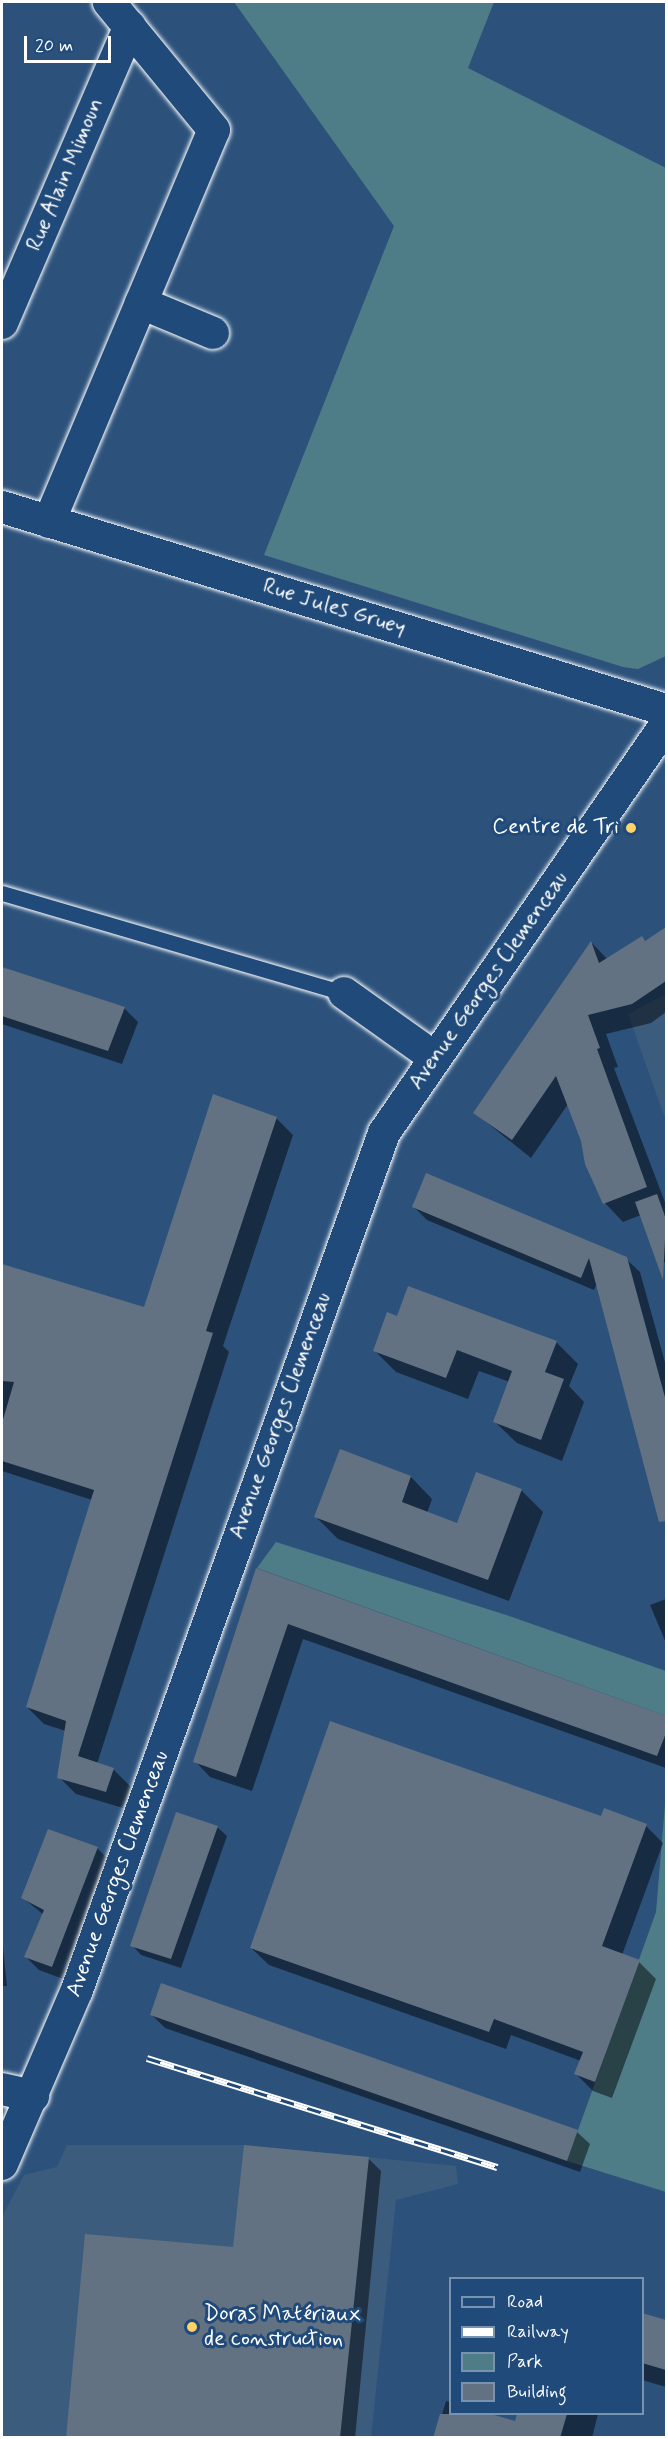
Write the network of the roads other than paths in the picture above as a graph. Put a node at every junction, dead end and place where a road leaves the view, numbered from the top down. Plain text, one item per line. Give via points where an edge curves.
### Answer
1 (109, 2) edge
2 (130, 26) junction
3 (141, 303) junction
4 (2, 323) edge
5 (213, 333) dead end
6 (2, 507) edge
7 (49, 522) junction
8 (666, 710) edge
9 (666, 724) edge
10 (2, 893) edge
11 (344, 993) joint
12 (435, 1058) junction
13 (2, 2089) edge
14 (33, 2096) junction
15 (2, 2164) edge

1 - 2 street
2 - 3 street via 214,130
2 - 4 street, Rue Alain Mimoun
3 - 5 street
3 - 7 street
6 - 7 street, Rue Jules Gruey
7 - 8 street, Rue Jules Gruey
9 - 12 street, Avenue Georges Clemenceau
10 - 11 lane
11 - 12 street
12 - 14 street, Avenue Georges Clemenceau via 384,1133 77,1990
13 - 14 street
14 - 15 street, Avenue Georges Clemenceau

